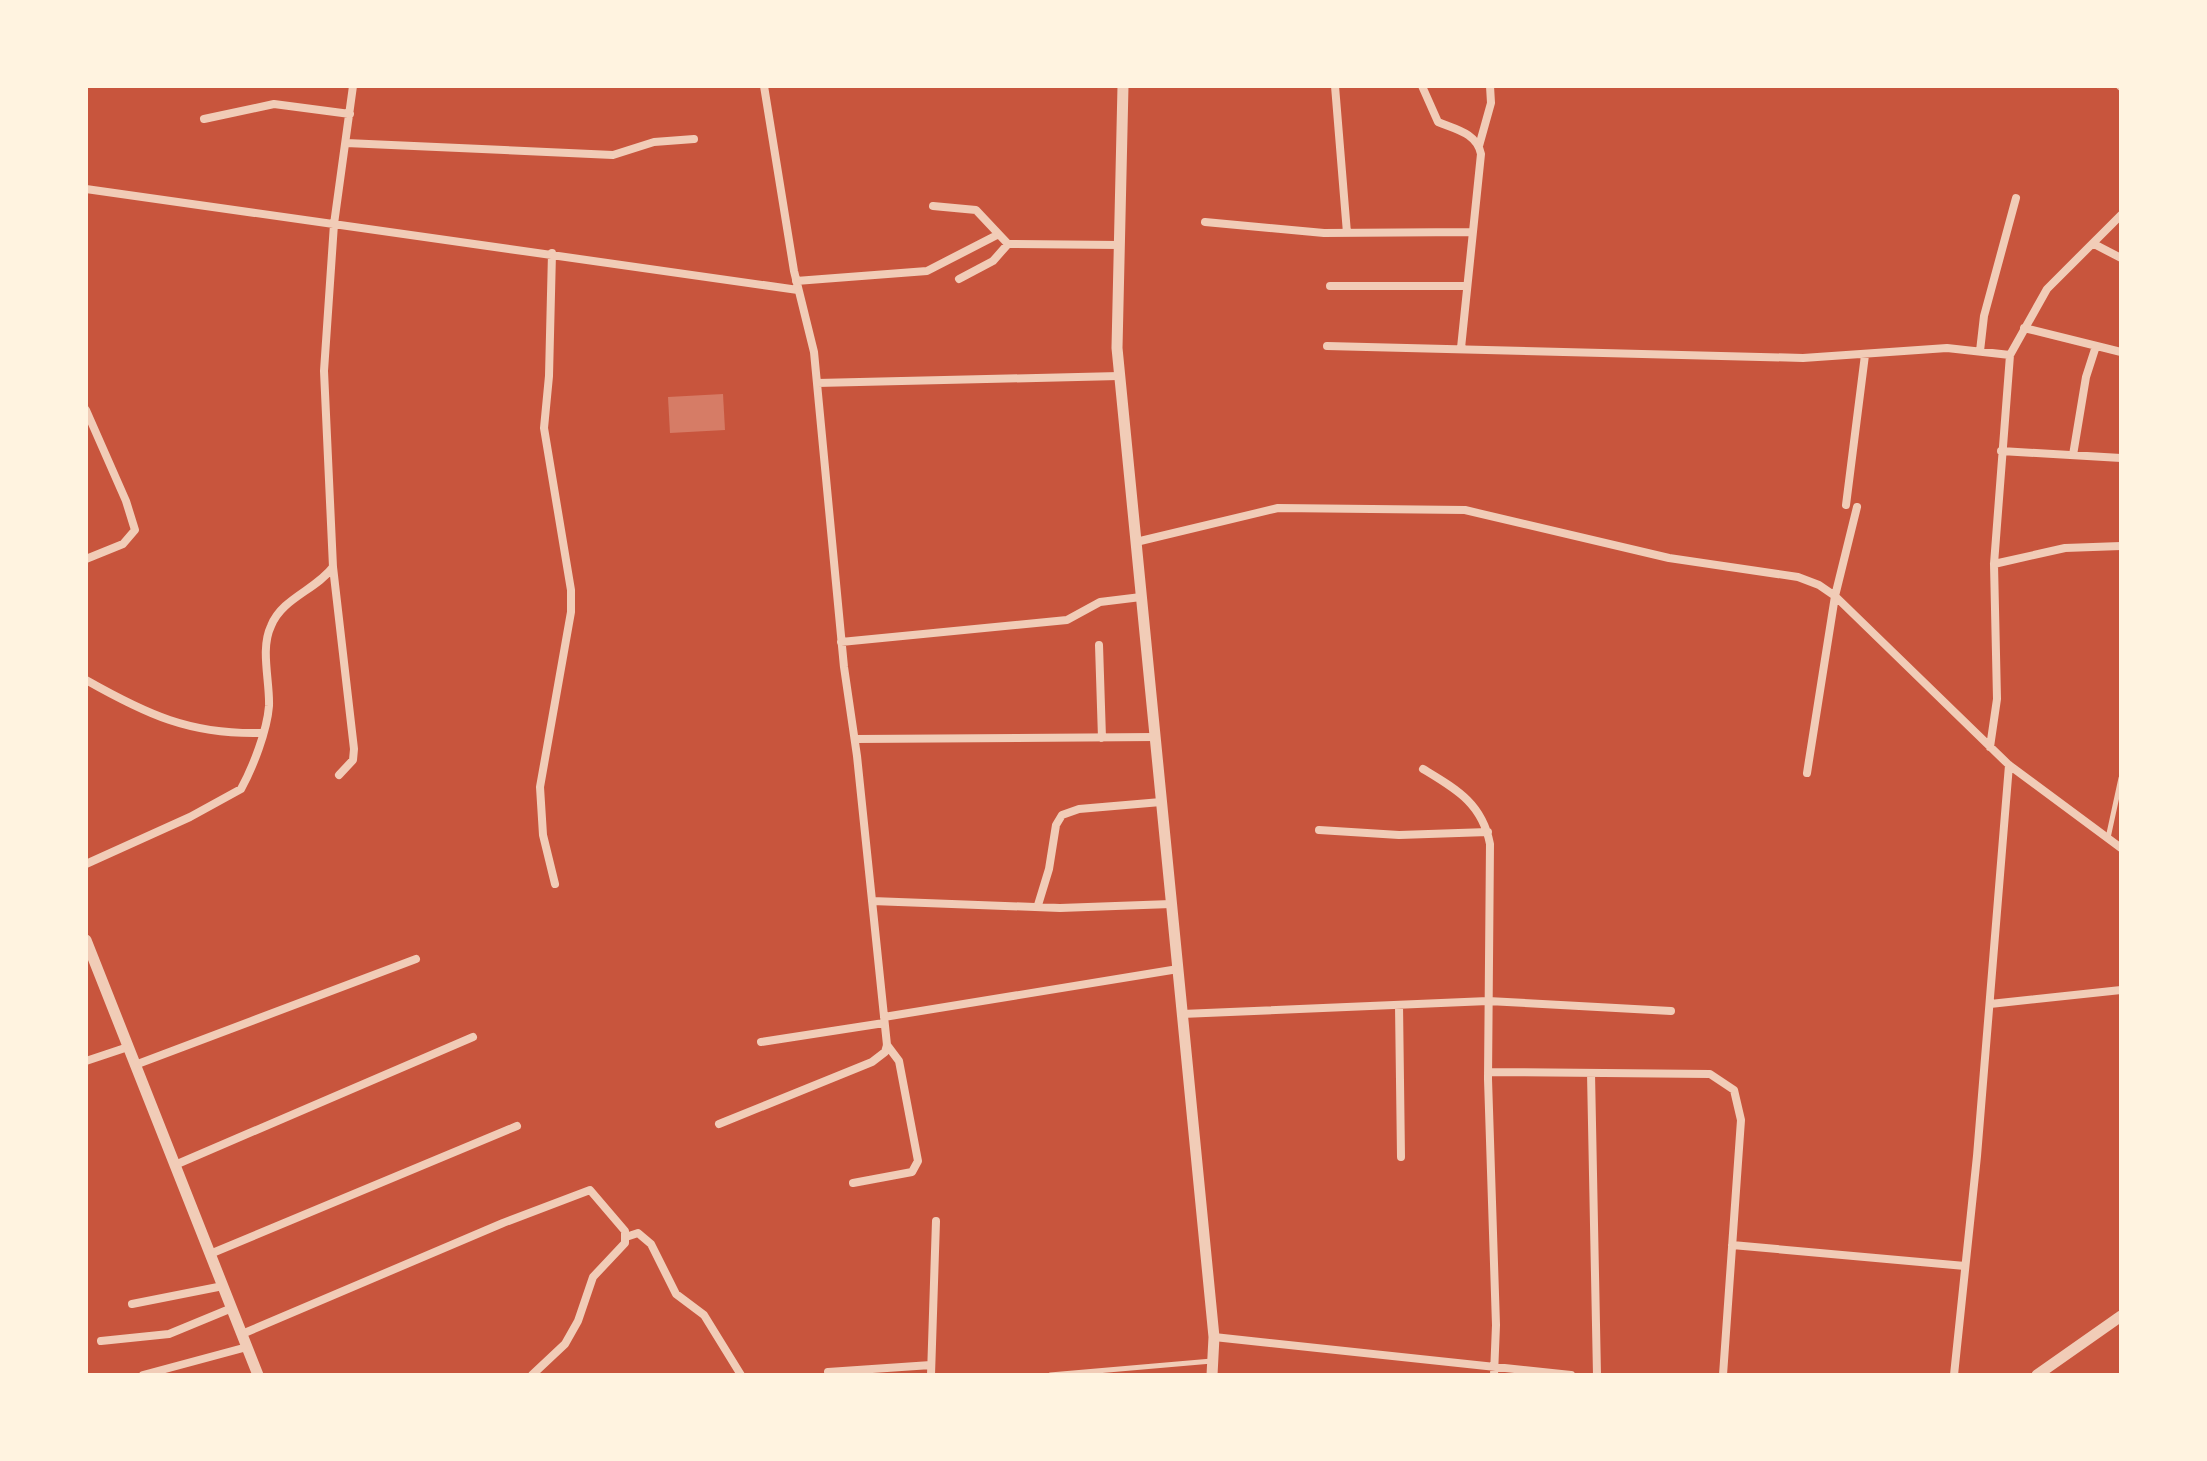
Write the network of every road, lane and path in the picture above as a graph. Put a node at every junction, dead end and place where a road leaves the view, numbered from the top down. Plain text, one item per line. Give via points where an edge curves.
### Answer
1 (353, 86) edge
2 (764, 86) edge
3 (1123, 86) edge
4 (1335, 86) edge
5 (1422, 86) edge
6 (1490, 86) edge
7 (350, 114) junction
8 (204, 119) dead end
9 (694, 139) dead end
10 (346, 143) junction
11 (1479, 146) junction
12 (86, 189) edge
13 (2016, 198) dead end
14 (933, 206) dead end
15 (2121, 215) edge
16 (1205, 222) dead end
17 (334, 224) junction
18 (1473, 232) junction
19 (1347, 233) junction
20 (997, 235) junction
21 (1008, 244) junction
22 (2094, 244) junction
23 (1119, 245) junction
24 (552, 253) junction
25 (2121, 258) edge
26 (959, 279) dead end
27 (797, 285) junction
28 (1330, 286) dead end
29 (1467, 286) junction
30 (2024, 328) junction
31 (1327, 346) dead end
32 (2096, 346) junction
33 (1461, 348) junction
34 (1980, 351) junction
35 (2121, 352) edge
36 (1865, 355) junction
37 (2010, 355) junction
38 (1119, 376) junction
39 (817, 383) junction
40 (86, 410) edge
41 (2001, 451) junction
42 (2073, 455) junction
43 (2121, 458) edge
44 (1846, 505) dead end
45 (1857, 507) dead end
46 (1136, 542) junction
47 (2121, 546) edge
48 (86, 559) edge
49 (1994, 564) junction
50 (333, 567) junction
51 (1835, 596) junction
52 (1141, 597) junction
53 (841, 642) junction
54 (1099, 645) dead end
55 (86, 680) edge
56 (261, 735) junction
57 (1155, 737) junction
58 (1102, 738) junction
59 (855, 739) junction
60 (1990, 747) junction
61 (2009, 765) junction
62 (1423, 769) dead end
63 (1807, 773) dead end
64 (339, 775) dead end
65 (2121, 778) edge
66 (1161, 802) junction
67 (1319, 830) dead end
68 (1488, 832) junction
69 (2108, 839) junction
70 (2121, 848) edge
71 (86, 864) edge
72 (555, 884) dead end
73 (872, 901) junction
74 (1171, 904) junction
75 (1038, 905) junction
76 (86, 940) edge
77 (416, 959) dead end
78 (1178, 969) junction
79 (2121, 990) edge
80 (1488, 1001) junction
81 (1990, 1004) junction
82 (1399, 1005) junction
83 (1671, 1011) dead end
84 (1182, 1014) junction
85 (884, 1020) junction
86 (473, 1037) dead end
87 (761, 1042) dead end
88 (887, 1045) junction
89 (128, 1047) junction
90 (86, 1061) edge
91 (135, 1065) junction
92 (1488, 1072) junction
93 (1591, 1073) junction
94 (719, 1124) dead end
95 (517, 1126) dead end
96 (1401, 1157) dead end
97 (175, 1165) junction
98 (853, 1183) dead end
99 (936, 1221) dead end
100 (626, 1237) junction
101 (1732, 1245) junction
102 (210, 1254) junction
103 (1965, 1266) junction
104 (223, 1286) junction
105 (132, 1304) dead end
106 (232, 1308) junction
107 (2121, 1316) edge
108 (242, 1334) junction
109 (1214, 1337) junction
110 (101, 1341) dead end
111 (247, 1347) junction
112 (1213, 1360) junction
113 (931, 1365) junction
114 (1494, 1371) edge
115 (828, 1372) dead end
116 (143, 1375) edge
117 (258, 1375) edge
118 (532, 1375) edge
119 (741, 1375) edge
120 (931, 1375) edge
121 (1050, 1375) edge
122 (1212, 1375) edge
123 (1571, 1375) edge
124 (1597, 1375) edge
125 (1723, 1375) edge
126 (1954, 1375) edge
127 (2037, 1375) edge

1 - 7 street
2 - 27 street
3 - 23 street
4 - 19 street
5 - 11 street via 1438,122 1470,135
6 - 11 street via 1491,103
7 - 8 street via 274,104
7 - 10 street
9 - 10 street via 654,142 613,155
10 - 17 street
11 - 18 street
12 - 17 street
13 - 34 street via 1984,316
14 - 20 street via 976,210
15 - 22 street
16 - 19 street
17 - 24 street
17 - 50 street via 324,371
18 - 19 street
18 - 29 street
20 - 21 street
20 - 27 street via 927,271
21 - 23 street
21 - 26 street via 993,261
22 - 25 street
22 - 30 street via 2053,282
23 - 38 street
24 - 27 street
24 - 72 street via 544,428 571,590 540,787 543,835
27 - 39 street
28 - 29 street
29 - 33 street
30 - 32 street
30 - 37 street
31 - 33 street
32 - 35 street
32 - 42 street
33 - 36 street via 1789,358
34 - 36 street via 1925,348
34 - 37 street
36 - 44 street
37 - 41 street
38 - 39 street
38 - 46 street
39 - 53 street
40 - 48 street via 135,530 123,544
41 - 42 street
41 - 49 street
42 - 43 street
45 - 51 street
46 - 51 street via 1278,508 1465,510 1669,558 1798,577
46 - 52 street
47 - 49 street via 2065,548
49 - 60 street via 1997,699
50 - 56 street via 271,624 269,710
50 - 64 street via 354,749 353,760
51 - 60 street
51 - 63 street
52 - 53 street via 1100,602 1067,620
52 - 57 street
53 - 59 street
54 - 58 street
55 - 56 street via 163,720
56 - 71 street via 244,783 231,797
57 - 58 street
57 - 66 street
58 - 59 street
59 - 73 street
60 - 61 street
61 - 69 street
61 - 81 street
62 - 68 street via 1466,796
65 - 69 lane
66 - 74 street
66 - 75 street via 1062,815
67 - 68 street via 1399,835
68 - 80 street
69 - 70 street
73 - 75 street
73 - 85 street
74 - 75 street
74 - 78 street
76 - 89 street
77 - 91 street
78 - 84 street
78 - 85 street
79 - 81 street
80 - 82 street
80 - 83 street
80 - 92 street
81 - 103 street
82 - 84 street
82 - 96 street
84 - 109 street
85 - 87 street
85 - 88 street
86 - 97 street
88 - 94 street via 872,1062
88 - 98 street via 899,1061 918,1161 912,1172
89 - 90 street
89 - 91 street
91 - 97 street
92 - 93 street
92 - 114 street
93 - 101 street via 1710,1074 1734,1090 1741,1120
93 - 124 street
95 - 102 street
97 - 102 street
99 - 113 street
100 - 108 street via 594,1193 584,1192
100 - 118 street via 593,1277 572,1334
100 - 119 street via 638,1233 647,1239 676,1294 698,1307
101 - 103 street
101 - 125 street
102 - 104 street
103 - 126 street
104 - 105 street
104 - 106 street
106 - 108 street
106 - 110 street via 169,1334
107 - 127 street
108 - 111 street
109 - 112 street
109 - 114 street
111 - 116 street
111 - 117 street
112 - 121 lane
112 - 122 street
113 - 115 street
113 - 120 street
114 - 123 street

